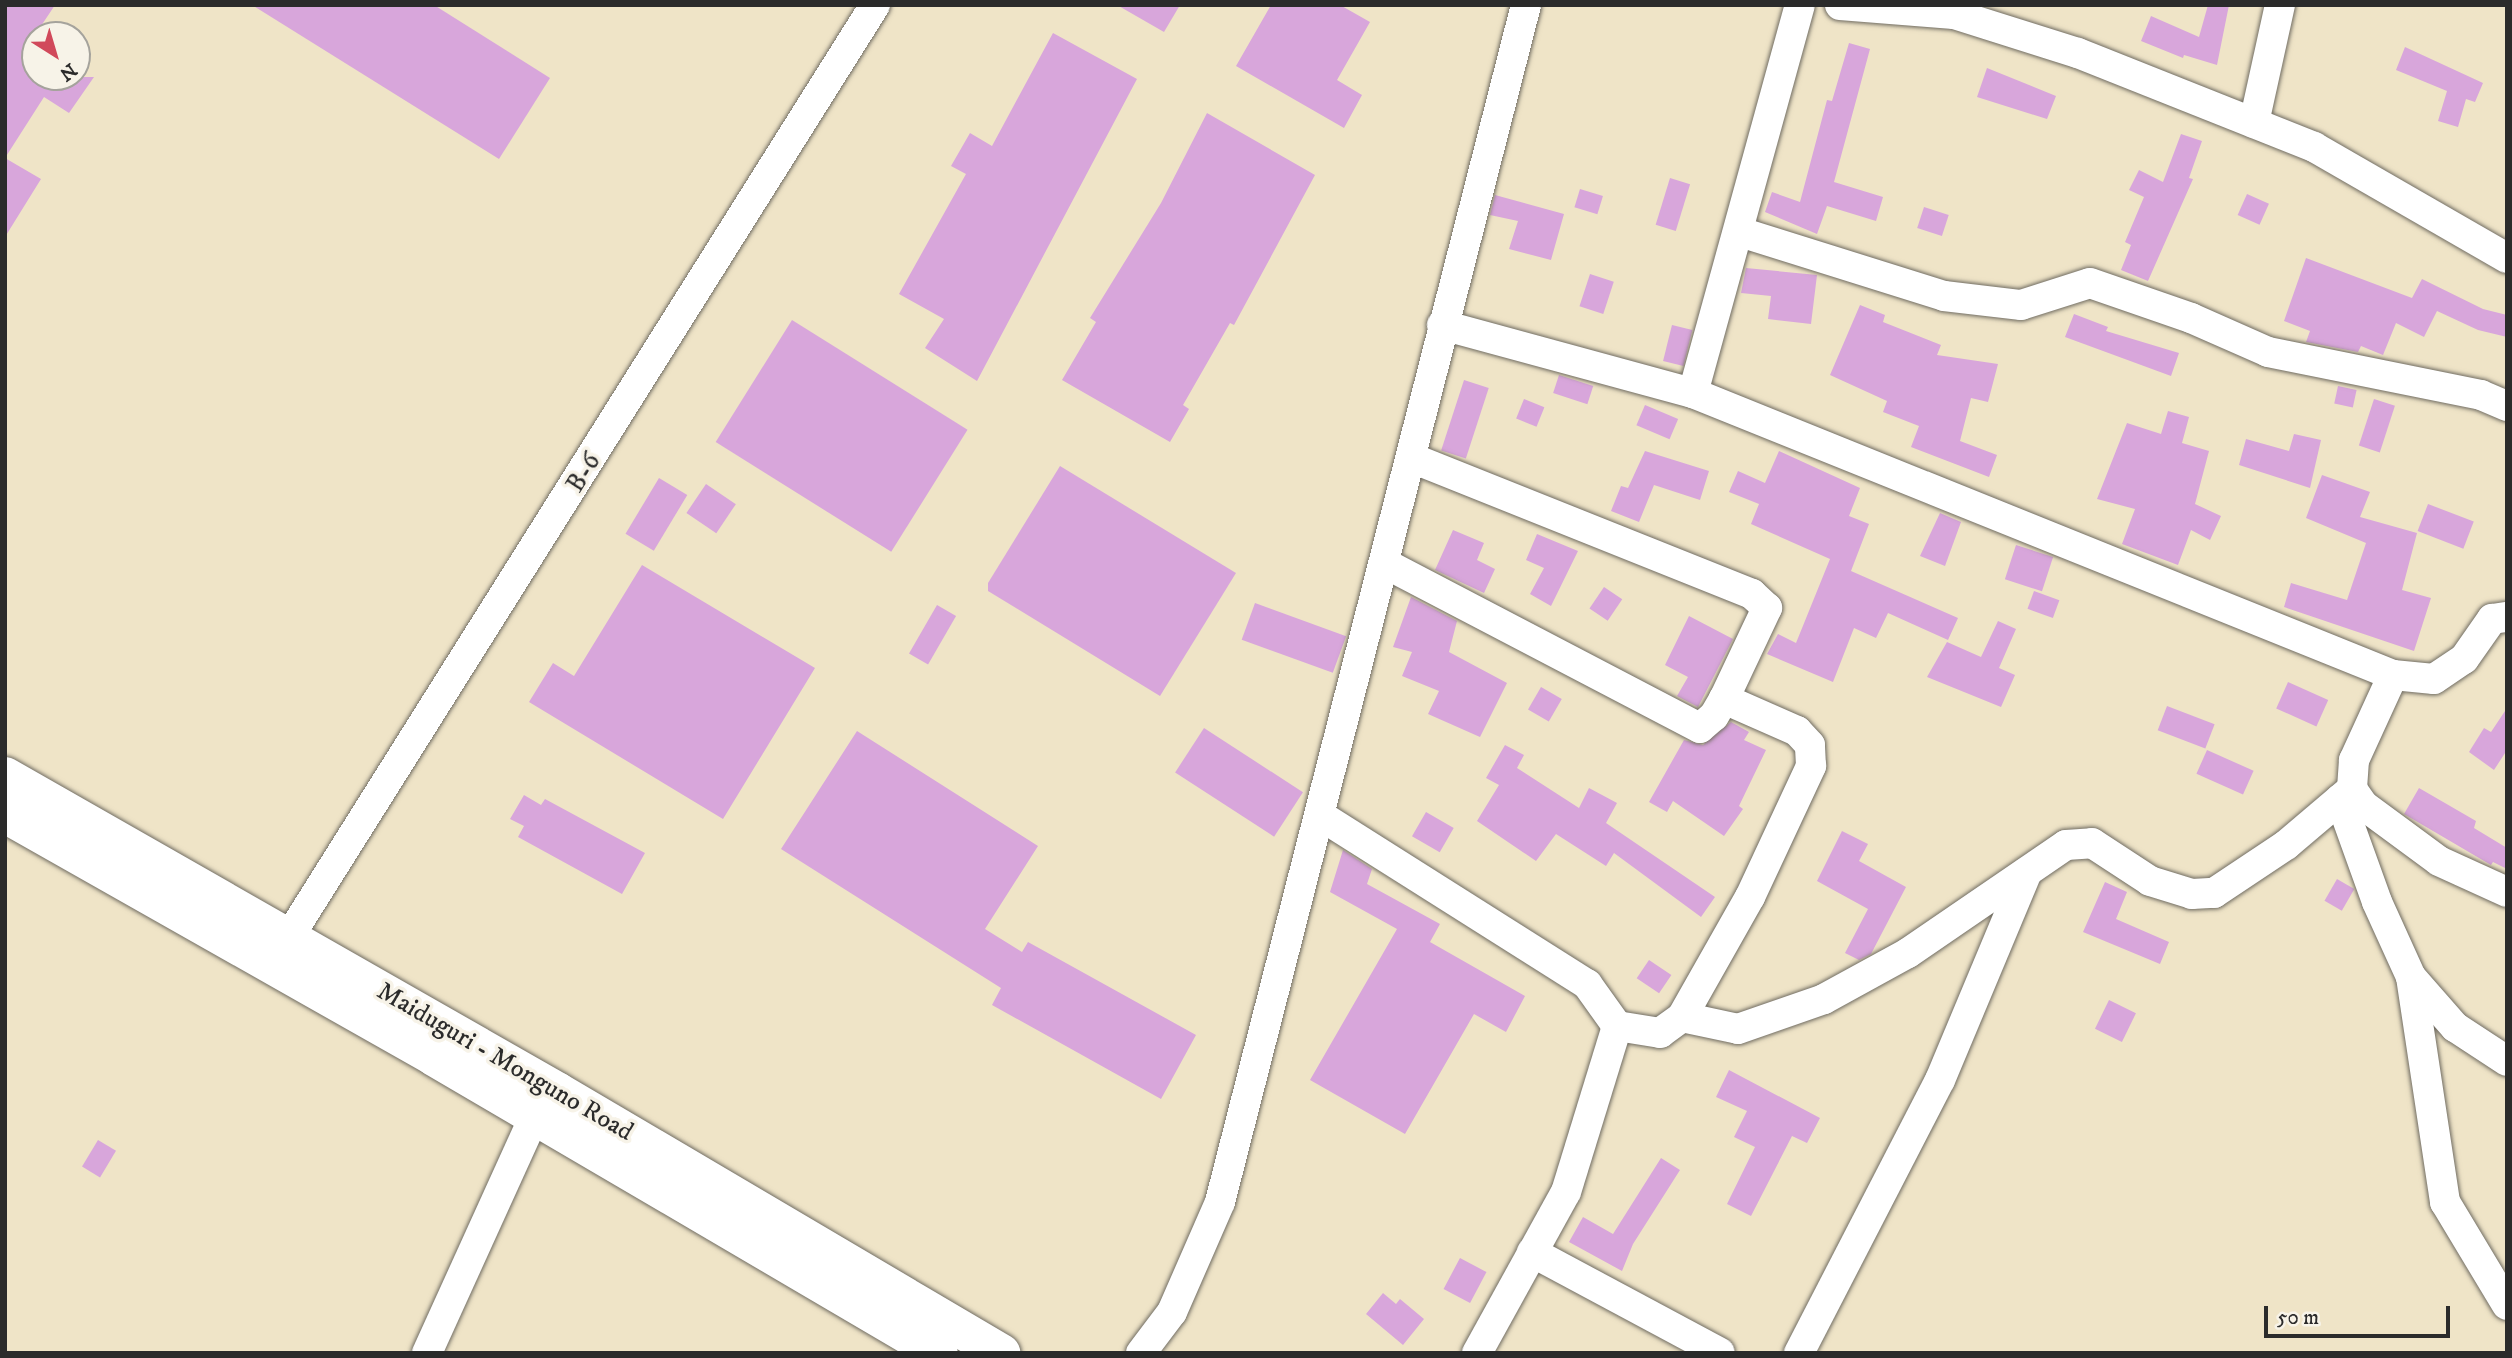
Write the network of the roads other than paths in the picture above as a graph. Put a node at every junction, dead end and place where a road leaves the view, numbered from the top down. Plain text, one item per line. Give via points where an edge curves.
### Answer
1 (875, 5) edge
2 (1526, 5) edge
3 (1800, 5) edge
4 (1840, 5) edge
5 (2280, 5) edge
6 (1955, 10) edge
7 (2253, 123) junction
8 (1740, 232) junction
9 (2507, 258) edge
10 (1442, 325) junction
11 (1693, 393) junction
12 (2507, 406) edge
13 (1412, 458) junction
14 (1386, 564) junction
15 (2507, 617) edge
16 (2393, 674) junction
17 (1724, 699) junction
18 (5, 776) edge
19 (2346, 794) junction
20 (5, 814) edge
21 (1321, 816) junction
22 (2028, 872) junction
23 (2507, 892) edge
24 (289, 937) junction
25 (2411, 977) junction
26 (1682, 1017) junction
27 (1617, 1026) junction
28 (2507, 1061) edge
29 (534, 1117) junction
30 (1532, 1252) junction
31 (2507, 1304) edge
32 (427, 1353) edge
33 (939, 1353) edge
34 (1002, 1353) edge
35 (1141, 1353) edge
36 (1477, 1353) edge
37 (1720, 1353) edge
38 (1799, 1353) edge

1 - 24 street, B-6
2 - 10 street
3 - 8 street
4 - 6 street
5 - 7 street
6 - 7 street
7 - 9 street via 2314,147
8 - 11 street
8 - 12 street via 1944,296 2021,305 2090,284 2191,318 2268,352 2481,395
10 - 11 street
10 - 13 street
11 - 16 street
13 - 14 street
13 - 17 street via 1752,594 1767,608
14 - 17 street via 1685,723 1700,728
14 - 21 street
15 - 16 street via 2492,619 2464,659 2434,679
16 - 19 street via 2354,760
17 - 26 street via 1797,731 1810,745 1811,766 1751,897
18 - 24 main road, Maiduguri - Monguno Road
19 - 22 street via 2286,845 2214,893 2192,894 2150,881 2092,843 2066,845
19 - 23 street via 2439,861
19 - 25 street via 2377,902
20 - 29 main road, Maiduguri - Monguno Road
21 - 27 street via 1587,984
21 - 35 street via 1220,1202 1172,1312
22 - 26 street via 1908,953 1824,999 1738,1029
22 - 38 street via 1940,1080
24 - 34 main road, Maiduguri - Monguno Road
25 - 28 street via 2455,1027
25 - 31 street via 2445,1202
26 - 27 street via 1660,1033
27 - 30 street via 1566,1192
29 - 32 street
29 - 33 main road, Maiduguri - Monguno Road
30 - 36 street
30 - 37 street

